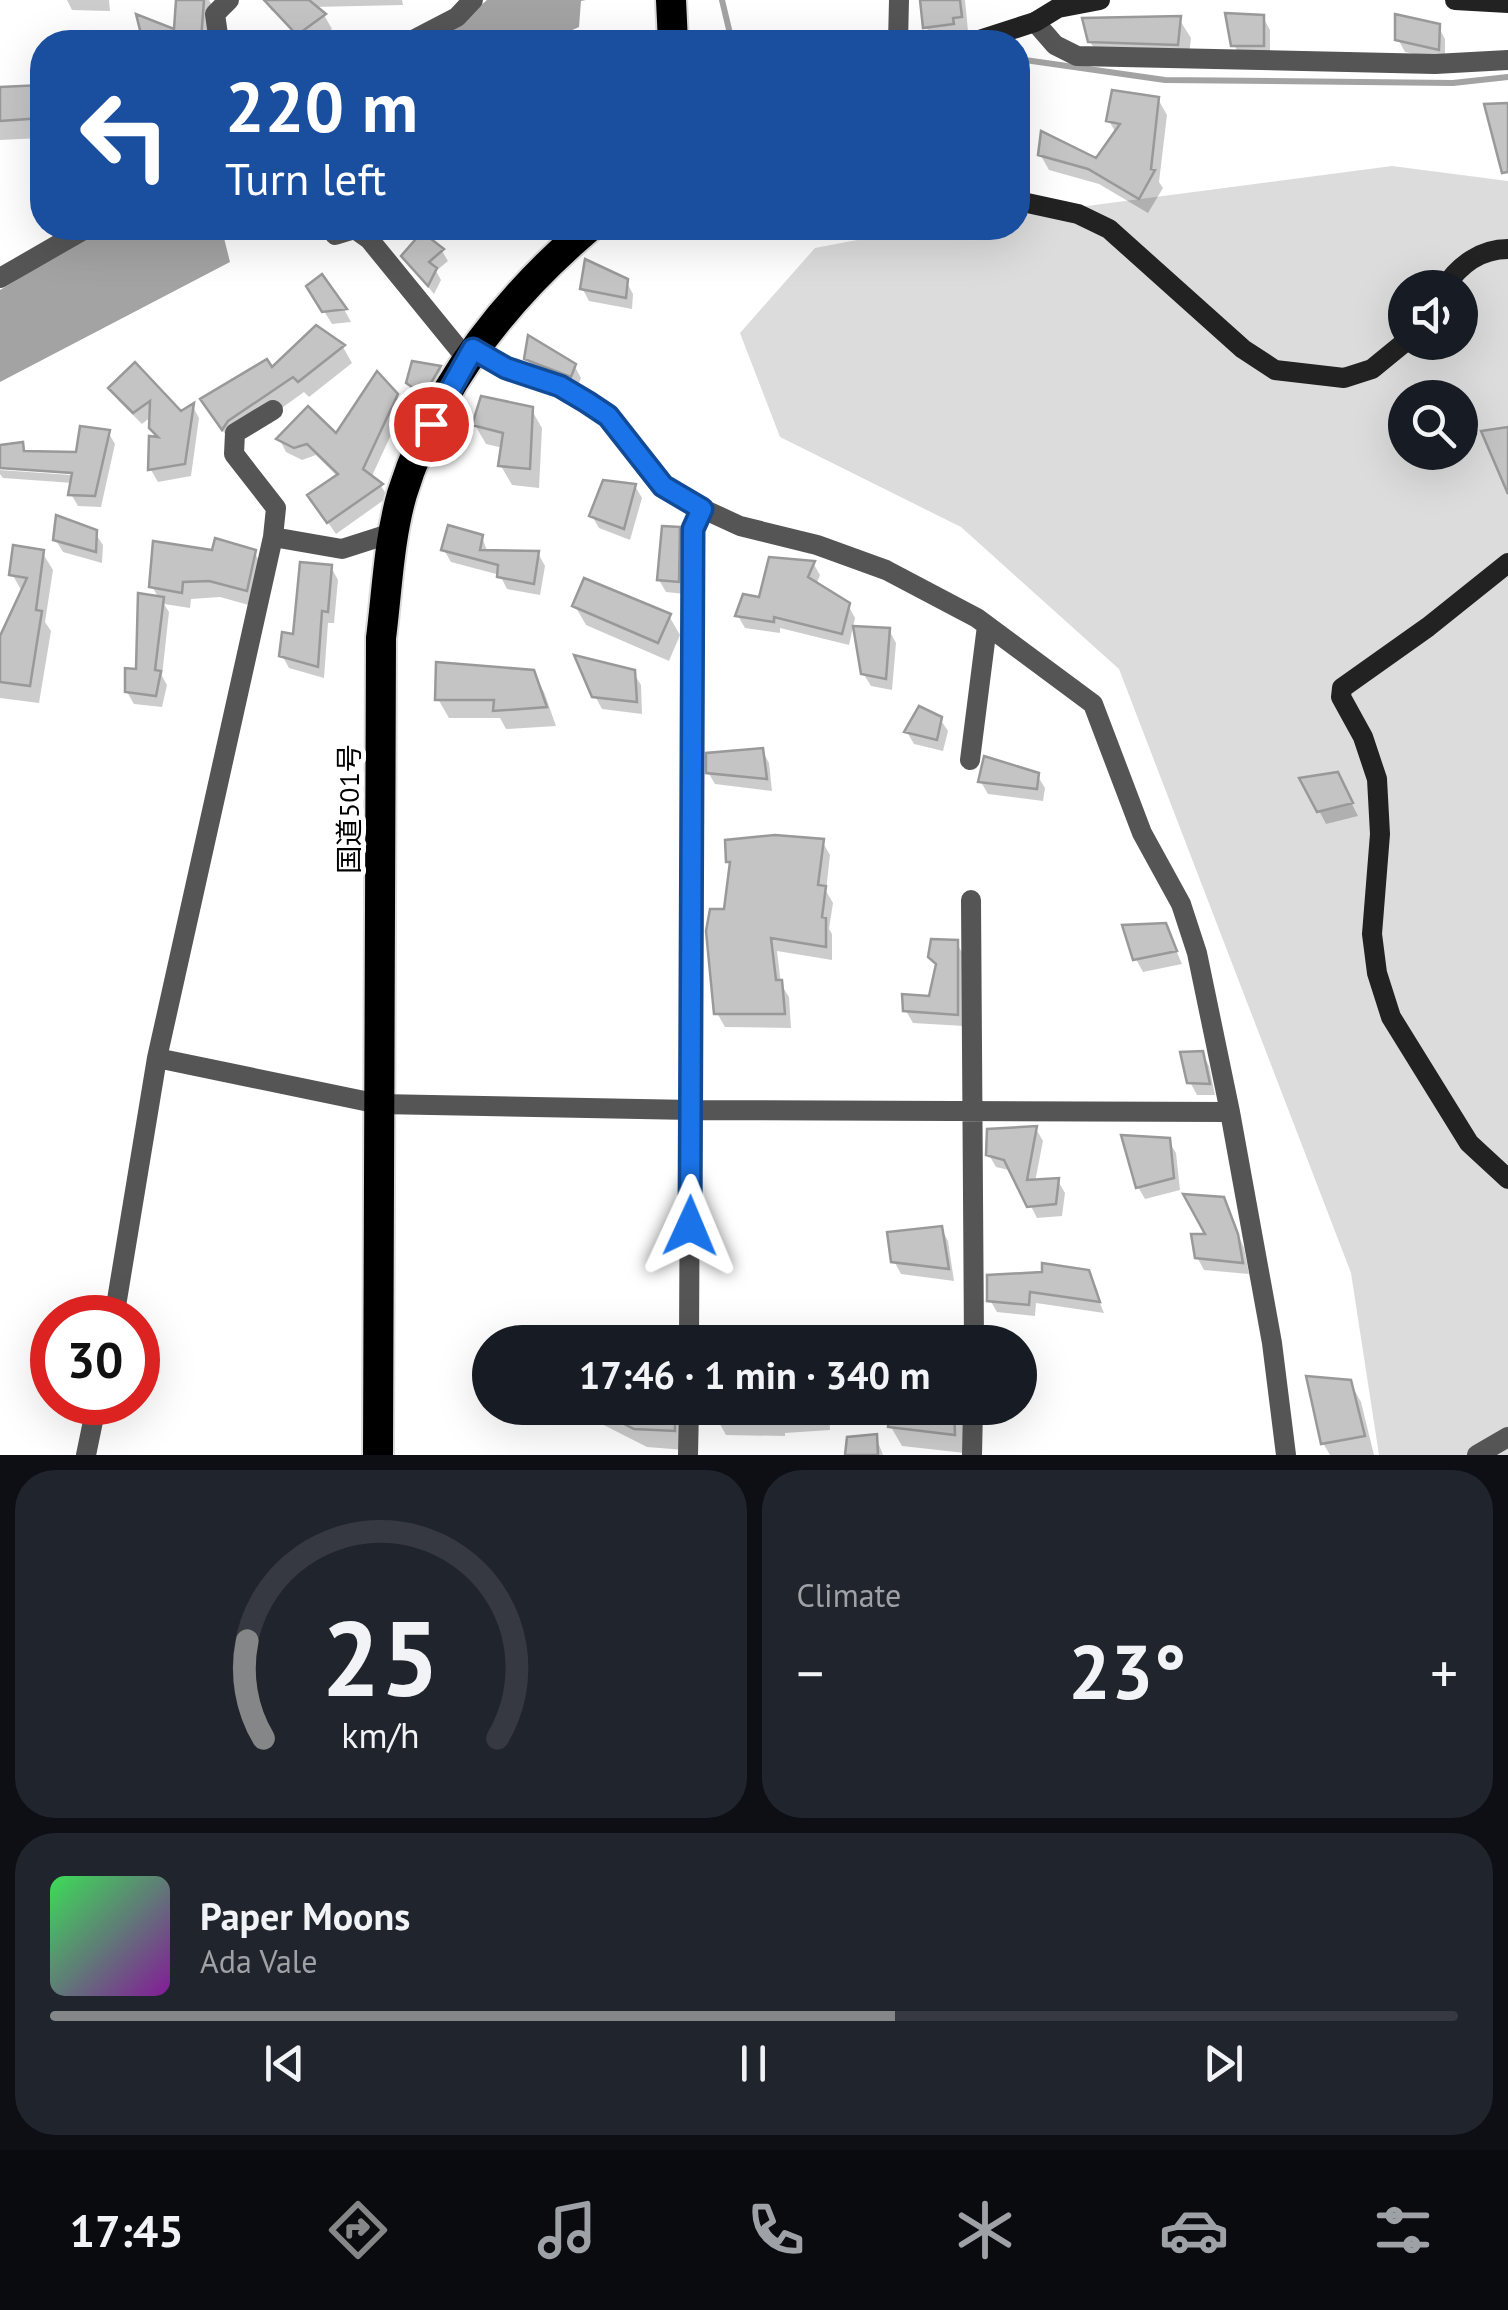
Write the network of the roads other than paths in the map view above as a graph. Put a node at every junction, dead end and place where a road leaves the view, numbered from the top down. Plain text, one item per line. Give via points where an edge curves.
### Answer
1 (229, 0) edge
2 (473, 0) edge
3 (671, 0) edge
4 (900, 0) edge
5 (1100, 0) edge
6 (1456, 0) edge
7 (1508, 3) edge
8 (1046, 12) edge
9 (217, 30) edge
10 (433, 30) edge
11 (672, 30) edge
12 (898, 30) edge
13 (1002, 30) edge
14 (1508, 60) edge
15 (1030, 204) edge
16 (66, 240) edge
17 (371, 240) edge
18 (576, 240) edge
19 (1508, 249) edge
20 (1458, 270) edge
21 (0, 278) edge
22 (470, 353) junction
23 (1388, 356) edge
24 (273, 410) dead end
25 (702, 509) junction
26 (395, 532) junction
27 (272, 536) junction
28 (1508, 563) edge
29 (987, 626) junction
30 (970, 760) dead end
31 (971, 900) dead end
32 (157, 1058) junction
33 (379, 1104) junction
34 (692, 1110) junction
35 (970, 1112) junction
36 (1230, 1112) junction
37 (1508, 1179) edge
38 (118, 1295) edge
39 (689, 1325) edge
40 (974, 1325) edge
41 (92, 1425) edge
42 (688, 1425) edge
43 (973, 1425) edge
44 (1508, 1437) edge
45 (86, 1455) edge
46 (378, 1455) edge
47 (688, 1455) edge
48 (972, 1455) edge
49 (1286, 1455) edge
50 (1477, 1455) edge

1 - 9 street via 215,14
2 - 10 street
3 - 11 highway
4 - 12 street
5 - 8 street
6 - 7 street
8 - 13 street
8 - 14 street via 1055,45 1077,56
15 - 23 street via 1078,214 1109,230 1243,350 1275,370 1344,378
16 - 21 street
17 - 22 street
18 - 22 highway, 国道501号
19 - 20 street via 1490,249
22 - 25 street via 560,386 608,416 663,486
22 - 26 highway, 国道501号 via 402,494
24 - 27 street via 235,433 234,454 276,508
25 - 29 street via 886,570
25 - 34 street via 693,529
26 - 27 street via 342,548
26 - 33 highway, 国道501号 via 381,638
27 - 32 street
28 - 37 street via 1342,688 1340,697 1377,780 1372,934 1391,1017 1469,1143
29 - 30 street
29 - 36 street via 1093,704 1142,832 1186,920
31 - 35 street
32 - 33 street
32 - 38 street
33 - 34 street
33 - 46 highway, 国道501号
34 - 35 street
34 - 39 street
35 - 36 street
35 - 40 street
36 - 49 street
41 - 45 street
42 - 47 street
43 - 48 street
44 - 50 street

